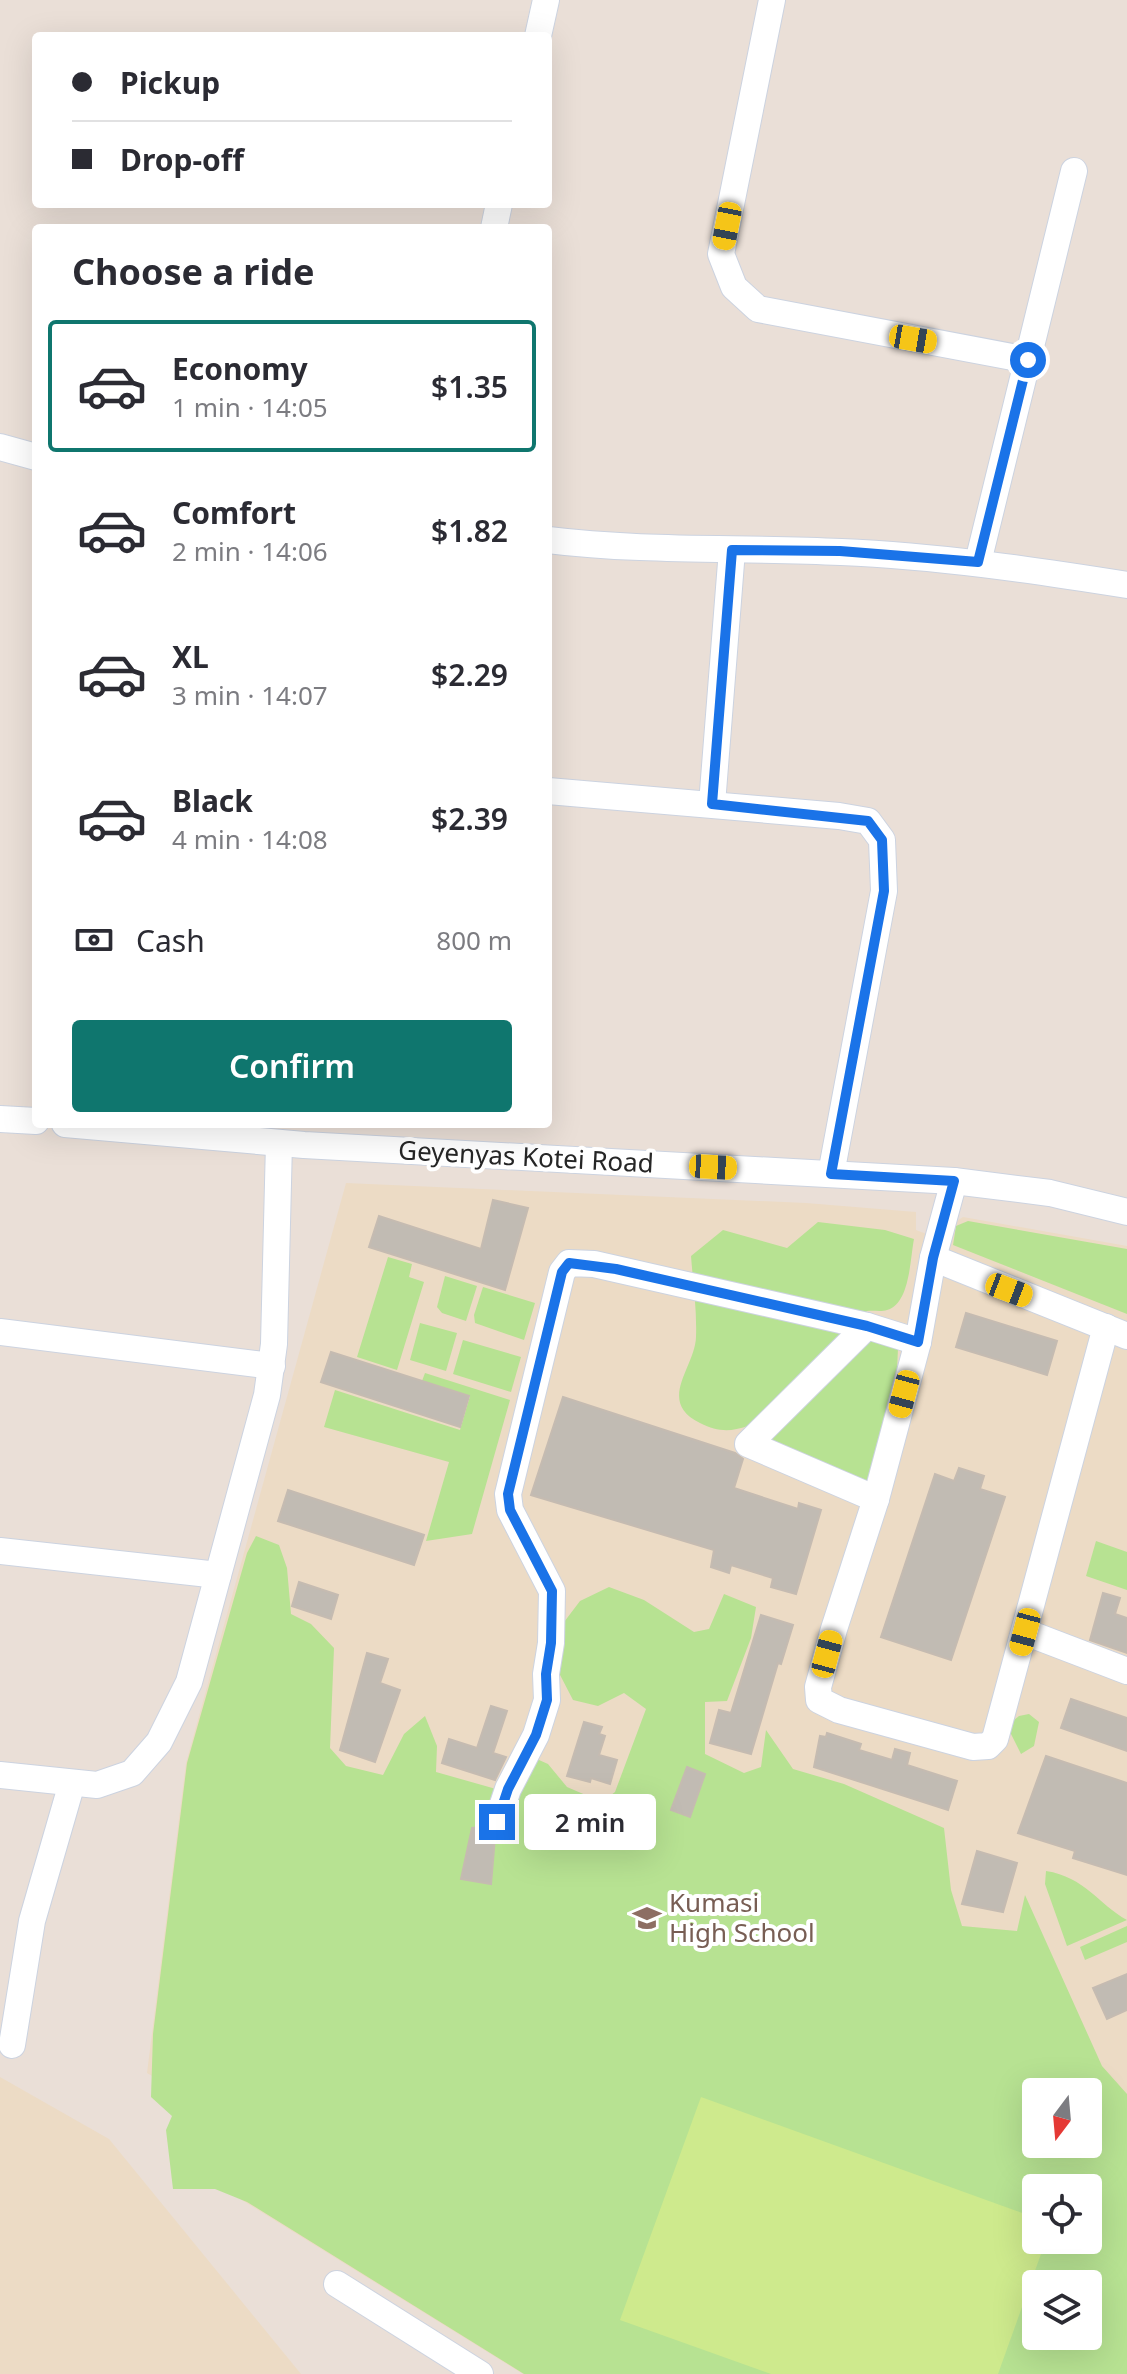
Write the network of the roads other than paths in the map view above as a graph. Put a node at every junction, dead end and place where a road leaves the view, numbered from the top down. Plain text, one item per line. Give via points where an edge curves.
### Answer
1 (546, 0) edge
2 (772, 0) edge
3 (539, 32) edge
4 (1074, 171) dead end
5 (1028, 360) junction
6 (0, 447) edge
7 (32, 456) edge
8 (552, 540) edge
9 (732, 550) junction
10 (978, 562) junction
11 (1127, 585) edge
12 (552, 791) edge
13 (712, 804) junction
14 (0, 1119) edge
15 (32, 1121) edge
16 (136, 1128) edge
17 (296, 1137) edge
18 (831, 1174) junction
19 (954, 1181) junction
20 (1127, 1212) edge
21 (933, 1258) junction
22 (867, 1326) junction
23 (0, 1332) edge
24 (1116, 1332) edge
25 (918, 1342) junction
26 (272, 1366) junction
27 (876, 1499) junction
28 (0, 1551) edge
29 (218, 1575) junction
30 (1025, 1632) junction
31 (1127, 1671) edge
32 (0, 1775) edge
33 (72, 1783) junction
34 (497, 1822) dead end
35 (12, 2045) dead end
36 (337, 2284) dead end
37 (480, 2374) edge

1 - 3 street
2 - 5 street via 721,254 734,287 758,309
4 - 5 street
5 - 10 street
6 - 7 street
8 - 9 street
9 - 10 street via 840,551
9 - 13 street
10 - 11 street
12 - 13 street
13 - 18 street via 868,821 882,840 884,891
14 - 15 street
16 - 17 street, Geyenyas Kotei Road
17 - 18 street, Geyenyas Kotei Road
17 - 26 street
18 - 19 street, Geyenyas Kotei Road
19 - 20 street, Geyenyas Kotei Road via 1050,1193
19 - 21 street
21 - 24 street
21 - 25 street
22 - 25 street
22 - 27 street via 748,1444
22 - 34 street via 594,1264 569,1263 562,1272 508,1494 510,1510 552,1591 547,1700
23 - 26 street
24 - 30 street
25 - 27 street
26 - 29 street
27 - 30 street via 834,1629 819,1700 973,1747 988,1746 1001,1722
28 - 29 street
29 - 33 street via 189,1682 159,1742 132,1773 97,1785
30 - 31 street
32 - 33 street
33 - 35 street via 32,1921
36 - 37 street

